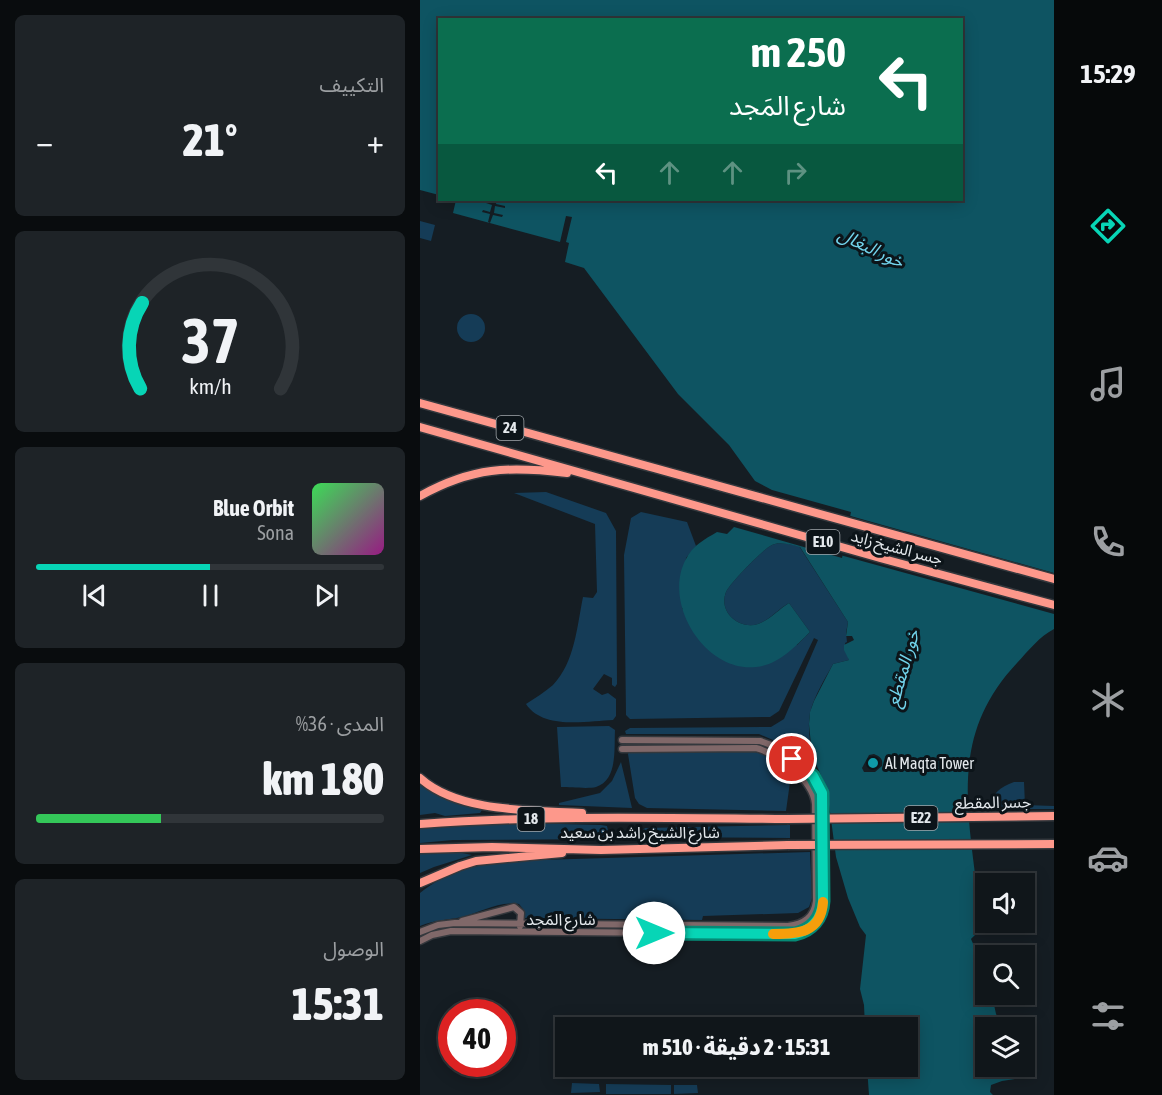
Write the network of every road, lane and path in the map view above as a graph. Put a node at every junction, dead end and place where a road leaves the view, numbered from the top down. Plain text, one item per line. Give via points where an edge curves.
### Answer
1 (420, 403) edge
2 (420, 427) edge
3 (601, 453) joint
4 (594, 476) junction
5 (420, 496) edge
6 (1054, 579) edge
7 (1054, 605) edge
8 (622, 740) dead end
9 (622, 749) dead end
10 (420, 778) edge
11 (1054, 816) edge
12 (642, 817) junction
13 (787, 819) joint
14 (420, 824) edge
15 (1054, 844) edge
16 (788, 845) joint
17 (420, 849) edge
18 (602, 850) junction
19 (445, 873) junction
20 (420, 883) edge
21 (420, 889) edge
22 (455, 923) junction
23 (521, 924) junction
24 (420, 932) edge
25 (518, 932) junction
26 (420, 941) edge

1 - 3 highway, 24
2 - 4 highway, 24
3 - 6 highway, جسر الشيخ زايد / E10
4 - 5 highway via 505,468 479,471
4 - 7 highway, جسر الشيخ زايد / E10
8 - 25 street, شارع المَجد via 760,741 810,773 819,784 822,798 820,916 811,927 795,934
9 - 23 street, شارع المَجد via 756,748 771,754 805,780 815,804 813,913 802,923 788,926
10 - 12 highway via 458,799 477,804
11 - 13 highway, جسر المقطع / E22, bridge
12 - 13 highway, شارع الشيخ راشد بن سعيد / 18
12 - 14 highway, شارع الشيخ راشد بن سعيد / 18
15 - 16 highway, E22, bridge
16 - 18 highway, شارع الشيخ راشد بن سعيد / 18
17 - 18 highway, شارع الشيخ راشد بن سعيد / 18
18 - 19 highway via 490,859
19 - 20 highway
19 - 21 highway
22 - 23 street, شارع المَجد
22 - 23 street via 513,906 521,913
22 - 24 street, شارع المَجد
23 - 25 street
25 - 26 street, شارع المَجد via 451,931

